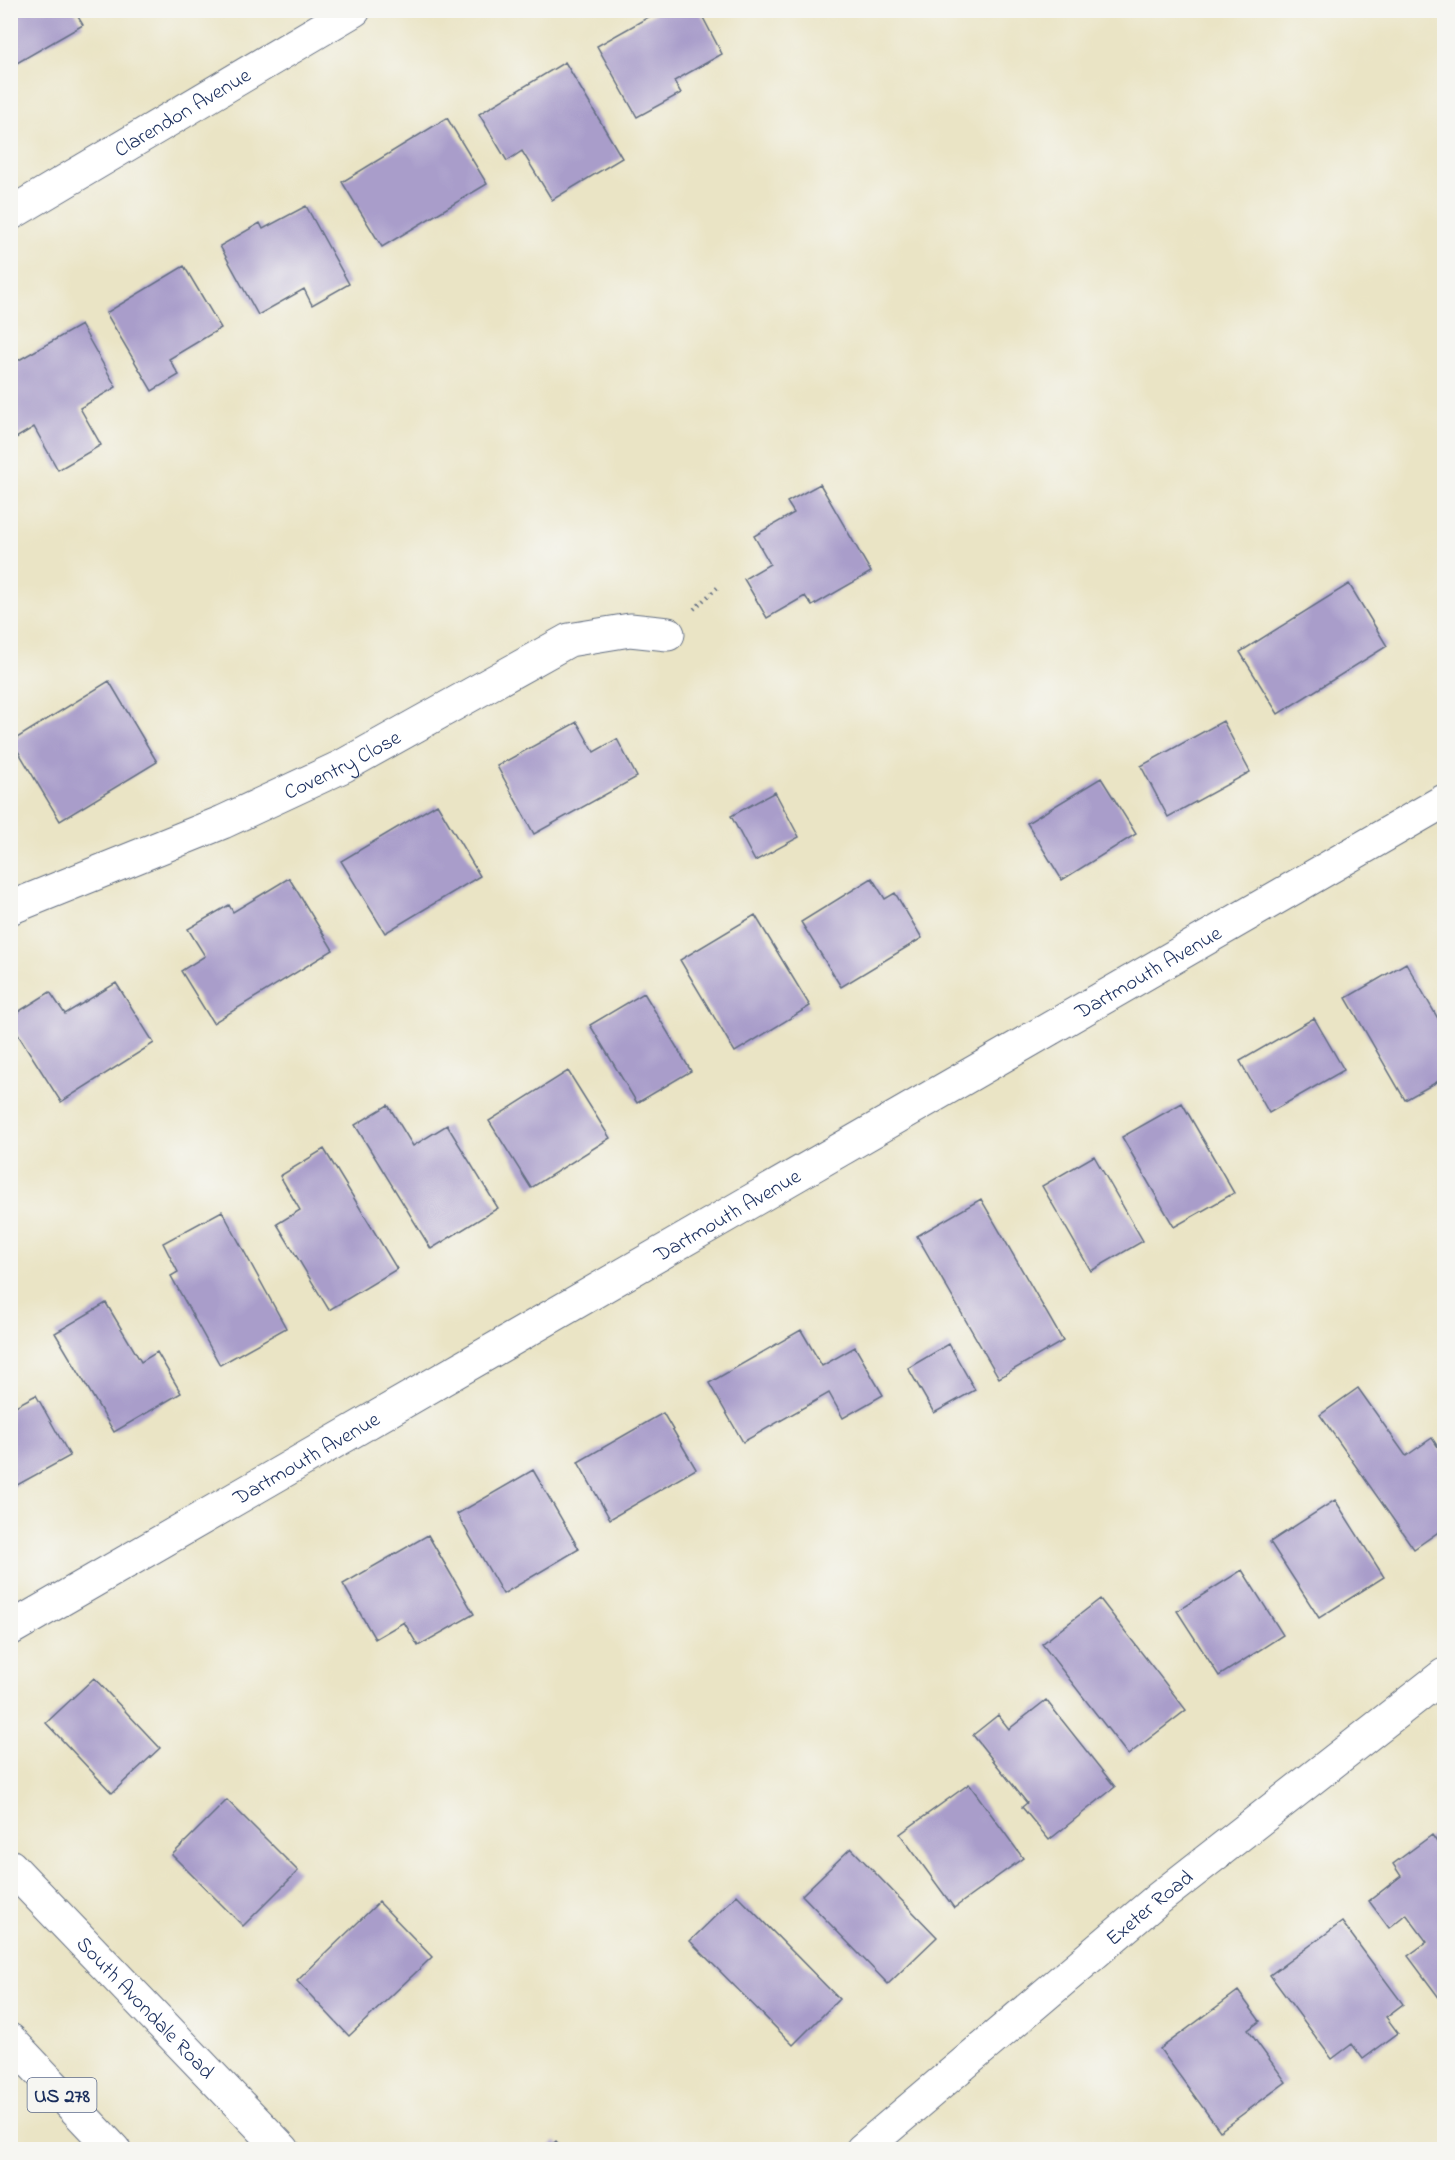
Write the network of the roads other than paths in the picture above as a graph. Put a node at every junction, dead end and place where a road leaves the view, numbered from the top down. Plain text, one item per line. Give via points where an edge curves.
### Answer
1 (354, 10) edge
2 (10, 214) edge
3 (668, 633) dead end
4 (1444, 801) edge
5 (10, 908) edge
6 (10, 1629) edge
7 (1444, 1675) edge
8 (10, 1866) edge
9 (10, 2040) edge
10 (114, 2150) edge
11 (283, 2150) edge
12 (861, 2150) edge

1 - 2 street, Clarendon Avenue
3 - 5 street, Coventry Close via 630,630 569,640 344,766 223,822
4 - 6 street, Dartmouth Avenue
7 - 12 street, Exeter Road via 1158,1899
8 - 11 street, South Avondale Road
9 - 10 street, US 278

